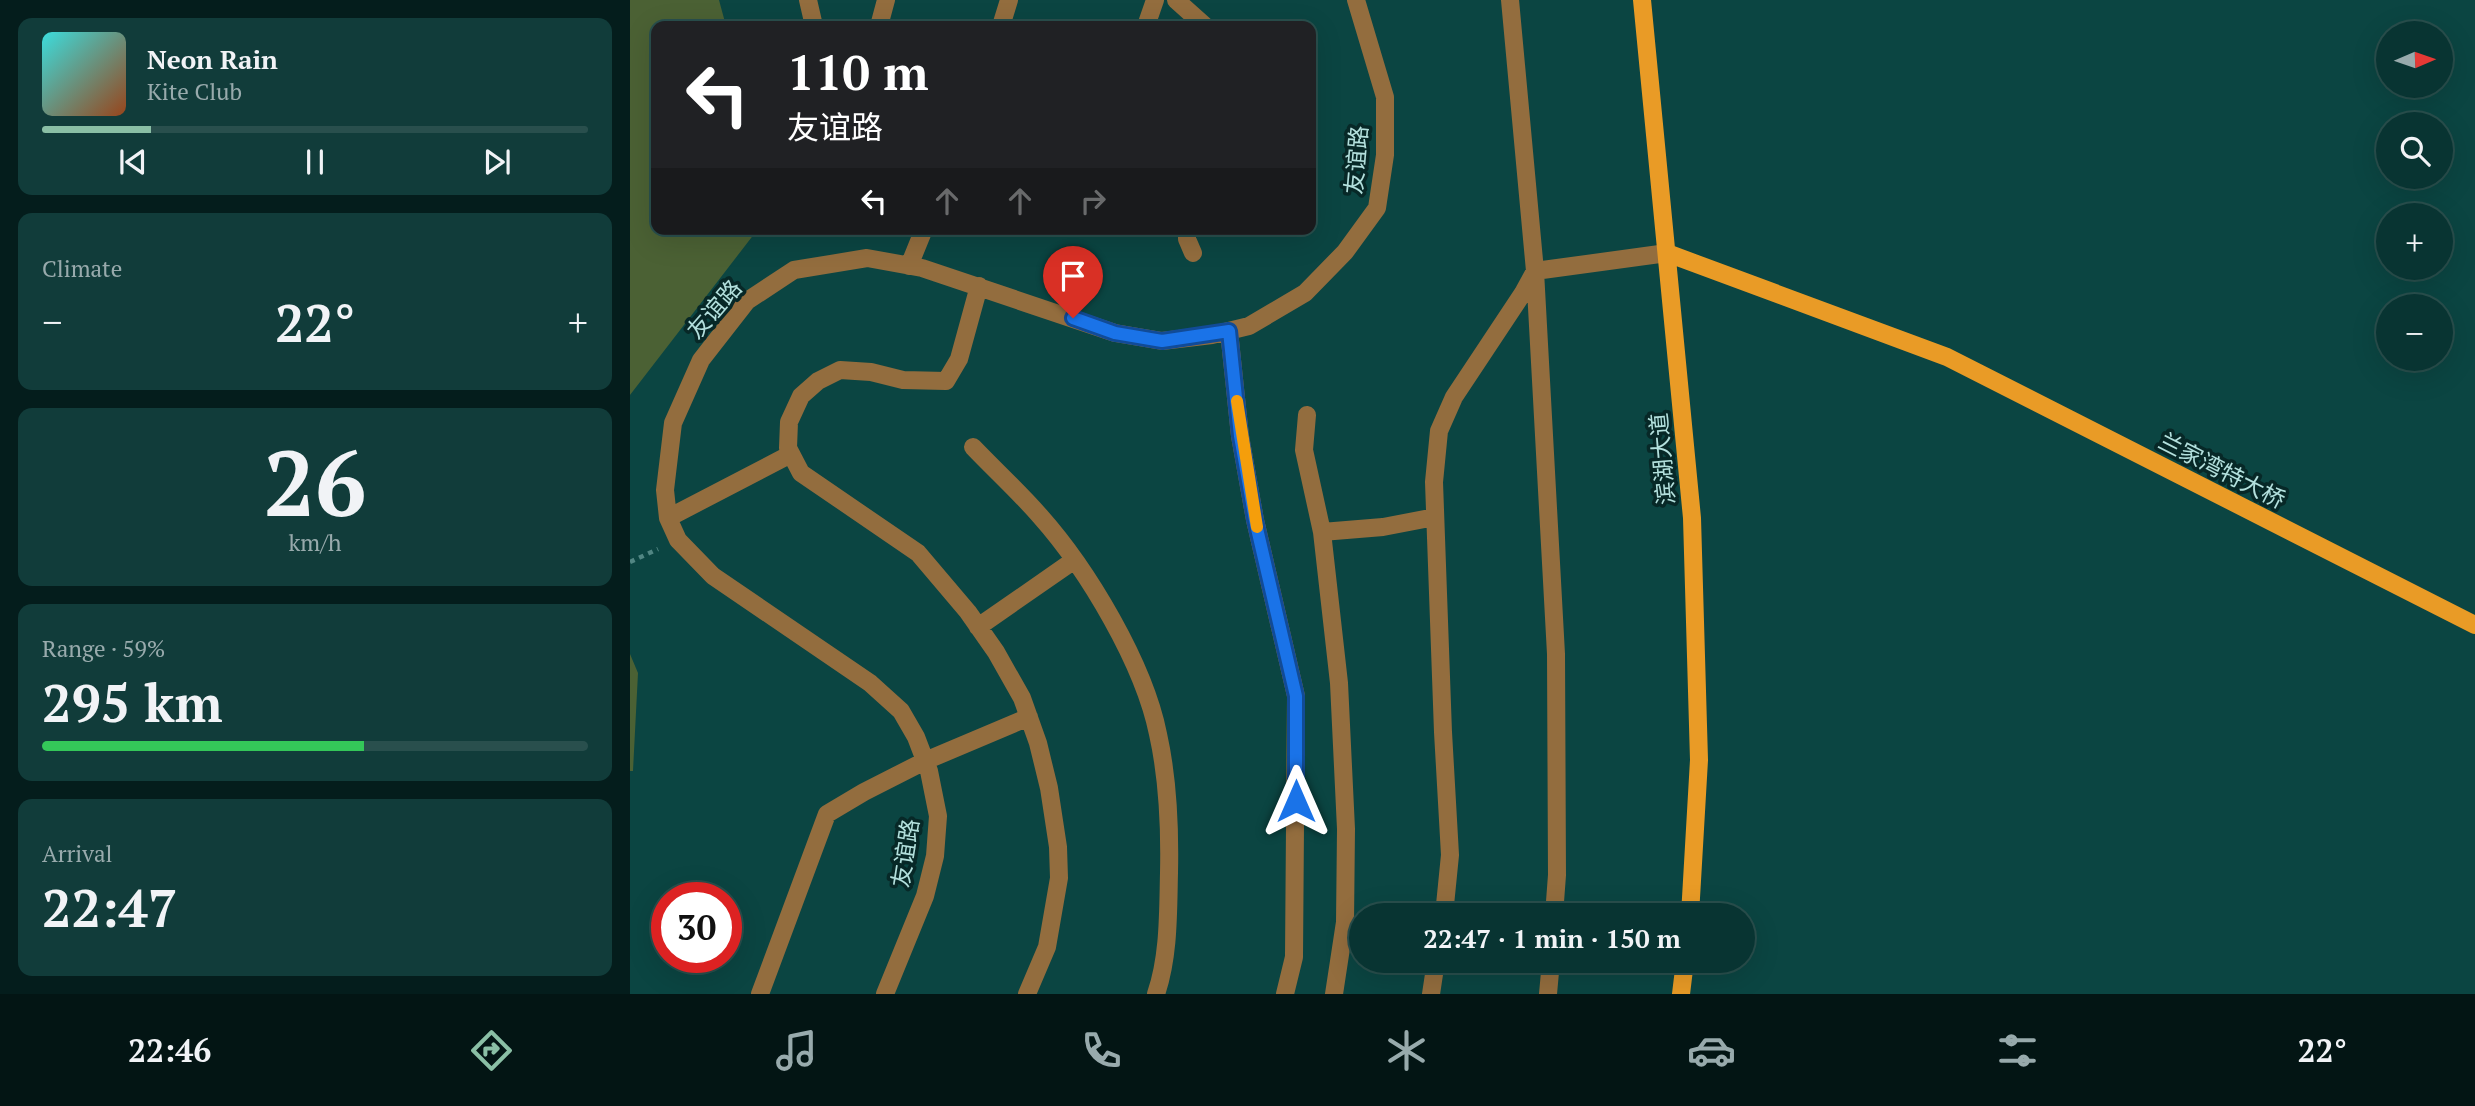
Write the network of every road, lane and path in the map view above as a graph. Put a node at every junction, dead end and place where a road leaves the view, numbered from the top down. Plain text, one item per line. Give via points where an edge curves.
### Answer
1 (808, 0) edge
2 (886, 0) edge
3 (1009, 0) edge
4 (1155, 0) edge
5 (1176, 0) edge
6 (1356, 0) edge
7 (1510, 0) edge
8 (1642, 0) edge
9 (813, 21) edge
10 (880, 21) edge
11 (1003, 21) edge
12 (1148, 21) edge
13 (1199, 21) edge
14 (922, 235) edge
15 (1188, 235) edge
16 (1193, 253) dead end
17 (1667, 253) junction
18 (909, 265) junction
19 (1535, 271) junction
20 (979, 286) junction
21 (1229, 331) junction
22 (1307, 415) dead end
23 (973, 447) dead end
24 (791, 454) junction
25 (1436, 517) junction
26 (668, 518) junction
27 (1322, 532) junction
28 (1073, 561) junction
29 (2475, 625) edge
30 (978, 627) junction
31 (1029, 717) junction
32 (925, 761) junction
33 (1445, 903) edge
34 (1555, 903) edge
35 (1691, 903) edge
36 (1434, 973) edge
37 (1550, 973) edge
38 (1684, 973) edge
39 (761, 994) edge
40 (886, 994) edge
41 (1027, 994) edge
42 (1156, 994) edge
43 (1285, 994) edge
44 (1334, 994) edge
45 (1431, 994) edge
46 (1548, 994) edge
47 (1681, 994) edge

1 - 9 street
2 - 10 street
3 - 11 street
4 - 12 street
5 - 13 street
6 - 21 street, 友谊路 via 1385,97 1385,155 1377,208 1345,252 1305,293 1249,327
7 - 19 street
8 - 17 main road, 滨湖大道
14 - 18 street
15 - 16 street
17 - 19 street
17 - 29 main road, 兰家湾特大桥 via 1947,357
17 - 35 main road, 滨湖大道 via 1692,518 1699,760
18 - 20 street, 友谊路
18 - 26 street, 友谊路 via 867,258 794,270 747,301 701,360 673,423 665,491
19 - 25 street via 1454,397 1439,431
19 - 34 street via 1556,654
20 - 21 street, 友谊路 via 1115,333 1162,341
20 - 24 street via 959,359 946,381 840,370 801,396 789,422
21 - 43 street via 1255,520 1296,696 1294,957
22 - 27 street via 1304,450
23 - 28 street via 1041,517
24 - 26 street
24 - 30 street via 801,473 918,553
25 - 27 street
25 - 33 street via 1450,855
26 - 32 street, 友谊路 via 678,540 713,576 870,683 901,711
27 - 44 street via 1339,683 1346,829 1345,922
28 - 30 street
28 - 42 street via 1123,642 1144,686 1158,734 1169,842 1168,922
30 - 31 street via 1023,698
31 - 32 street
31 - 41 street via 1049,788 1059,878 1047,947
32 - 39 street via 827,814
32 - 40 street, 友谊路 via 937,816 934,856 925,896
36 - 45 street
37 - 46 street
38 - 47 main road

